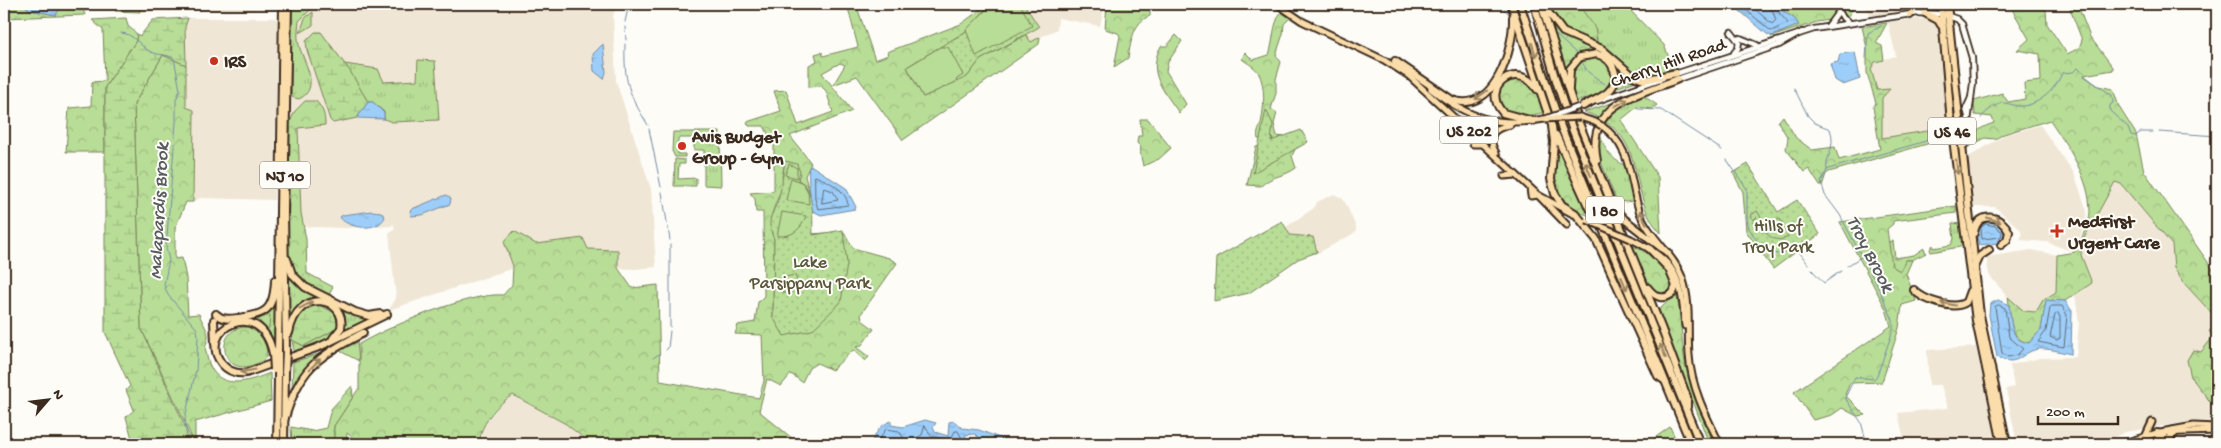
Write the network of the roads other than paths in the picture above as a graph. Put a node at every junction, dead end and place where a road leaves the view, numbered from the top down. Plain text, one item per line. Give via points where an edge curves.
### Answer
1 (283, 4) edge
2 (288, 4) edge
3 (1277, 4) edge
4 (1511, 4) edge
5 (1520, 4) edge
6 (1534, 4) edge
7 (1542, 4) edge
8 (1919, 4) edge
9 (1941, 4) edge
10 (1947, 4) edge
11 (1924, 13) junction
12 (1910, 14) junction
13 (1945, 15) junction
14 (1851, 23) junction
15 (1828, 26) junction
16 (1731, 32) dead end
17 (1802, 32) junction
18 (1944, 34) junction
19 (1740, 38) dead end
20 (1761, 46) junction
21 (1359, 48) junction
22 (1732, 54) junction
23 (1395, 61) junction
24 (1677, 76) junction
25 (1544, 104) junction
26 (1572, 104) junction
27 (1581, 106) junction
28 (1544, 119) junction
29 (1533, 121) junction
30 (1526, 122) junction
31 (1552, 126) junction
32 (1499, 158) junction
33 (1505, 164) junction
34 (1517, 175) junction
35 (1599, 175) junction
36 (1966, 178) junction
37 (1538, 195) junction
38 (1610, 202) junction
39 (1575, 215) junction
40 (1973, 239) junction
41 (1629, 242) junction
42 (2001, 245) dead end
43 (1649, 248) junction
44 (1990, 250) dead end
45 (284, 252) junction
46 (1668, 252) junction
47 (1976, 266) junction
48 (1618, 268) junction
49 (279, 272) junction
50 (1971, 285) junction
51 (1914, 290) dead end
52 (363, 333) dead end
53 (1688, 341) junction
54 (286, 348) junction
55 (216, 350) junction
56 (311, 351) junction
57 (276, 353) junction
58 (1664, 380) junction
59 (1687, 413) junction
60 (284, 421) junction
61 (2152, 422) dead end
62 (2217, 427) edge
63 (2217, 431) edge
64 (2160, 433) junction
65 (2175, 433) junction
66 (2145, 435) junction
67 (277, 444) edge
68 (284, 444) edge
69 (1691, 444) edge
70 (1700, 444) edge
71 (1720, 444) edge
72 (2002, 444) edge
73 (2007, 444) edge
74 (2121, 444) edge
75 (2162, 444) edge
76 (2168, 444) edge

1 - 49 highway, NJ 10
2 - 45 highway, NJ 10
3 - 21 main road, US 202 via 1302,21
4 -> 23 highway via 1513,26 1506,58 1490,89 1474,100 1452,100
4 - 25 highway
5 -> 48 highway, I 80 via 1560,127
59 -> 6 highway, I 80 via 1573,131
7 - 24 highway via 1562,32 1602,49 1633,76 1644,80
7 - 26 highway
8 - 11 highway
8 - 12 highway
9 - 13 highway, US 46
10 - 13 highway, US 46
11 - 12 main road, Cherry Hill Road
11 - 13 main road, Cherry Hill Road
11 - 18 highway via 1938,20
12 - 14 main road, Cherry Hill Road
13 - 18 highway, US 46
13 - 36 highway, US 46
13 - 36 main road via 1960,21 1973,62 1964,139
14 - 15 main road, Cherry Hill Road
14 - 15 main road via 1839,11
15 - 17 main road, Cherry Hill Road
16 - 22 main road via 1739,45
17 - 20 main road, Cherry Hill Road
17 - 24 main road, Cherry Hill Road via 1778,46
18 -> 50 highway, US 46
19 - 20 main road
20 - 22 main road, Cherry Hill Road
21 - 23 main road, US 202
21 - 32 main road, US 202 via 1409,76 1471,132 1473,144 1485,145
22 - 24 main road, Cherry Hill Road
23 - 30 main road, US 202 via 1444,100 1466,113 1500,122
24 - 27 main road, Cherry Hill Road
35 -> 24 highway via 1595,142 1603,116 1624,100
25 - 29 highway via 1535,86 1523,77 1509,77 1498,87 1496,100 1502,112
25 - 31 highway
26 - 27 highway via 1568,85 1573,64 1584,55 1600,54 1612,64 1615,81 1606,94
26 - 35 highway
27 - 28 main road, Cherry Hill Road, bridge
28 - 29 main road, US 202
46 -> 28 main road, US 202, bridge via 1640,213 1631,168 1616,137 1595,122 1580,117
29 - 30 main road, US 202
30 - 32 main road via 1493,131 1491,142
31 - 39 highway via 1553,188 1562,205
31 - 48 highway
32 - 33 main road, US 202
33 - 34 main road, US 202
33 - 34 main road via 1507,171 1504,176
34 - 37 main road, US 202 via 1530,187 1531,196
35 - 38 highway
36 - 40 highway, US 46
37 - 39 main road, US 202
37 - 39 main road via 1567,226 1565,217
38 - 41 highway
38 - 46 highway via 1624,220
39 - 41 main road, US 202, bridge
39 - 58 highway via 1599,243 1645,349 1658,376
40 -> 42 highway via 1978,221 1991,217 2002,222 2009,232
40 - 47 highway, US 46
41 - 43 main road, US 202
41 - 43 highway via 1650,290 1656,296 1668,297 1675,290 1675,279 1662,259
41 - 59 highway via 1687,397
43 - 53 main road, US 202 via 1665,260 1676,276
44 - 47 highway via 1980,256
45 - 54 highway, NJ 10
45 - 56 highway via 292,274 305,287 364,315 388,314
46 - 53 main road, US 202 via 1679,269 1685,288
47 - 73 highway, US 46 via 1983,332
48 -> 58 highway, I 80
49 - 55 highway via 272,302 264,312 231,319 215,317
49 - 57 highway, NJ 10
50 -> 51 highway via 1967,300 1958,306 1925,298
50 - 72 highway, US 46 via 1978,338
60 -> 52 highway via 294,390 303,376 329,351
53 - 71 main road, US 202 via 1697,394
54 -> 56 highway via 296,312 309,302 322,302 339,313 341,328 336,336
54 - 60 highway, NJ 10, bridge
56 -> 55 highway via 241,373 223,366
55 - 57 highway via 218,338 225,328 246,322 263,331
57 - 67 highway, NJ 10, bridge
58 - 69 highway, I 80
59 - 70 highway, I 80
60 - 68 highway, NJ 10
61 - 66 main road
62 - 64 main road via 2194,426
63 - 65 main road
64 - 65 main road
64 - 66 main road
64 - 75 highway
64 - 76 highway
65 - 76 highway
66 - 74 main road

